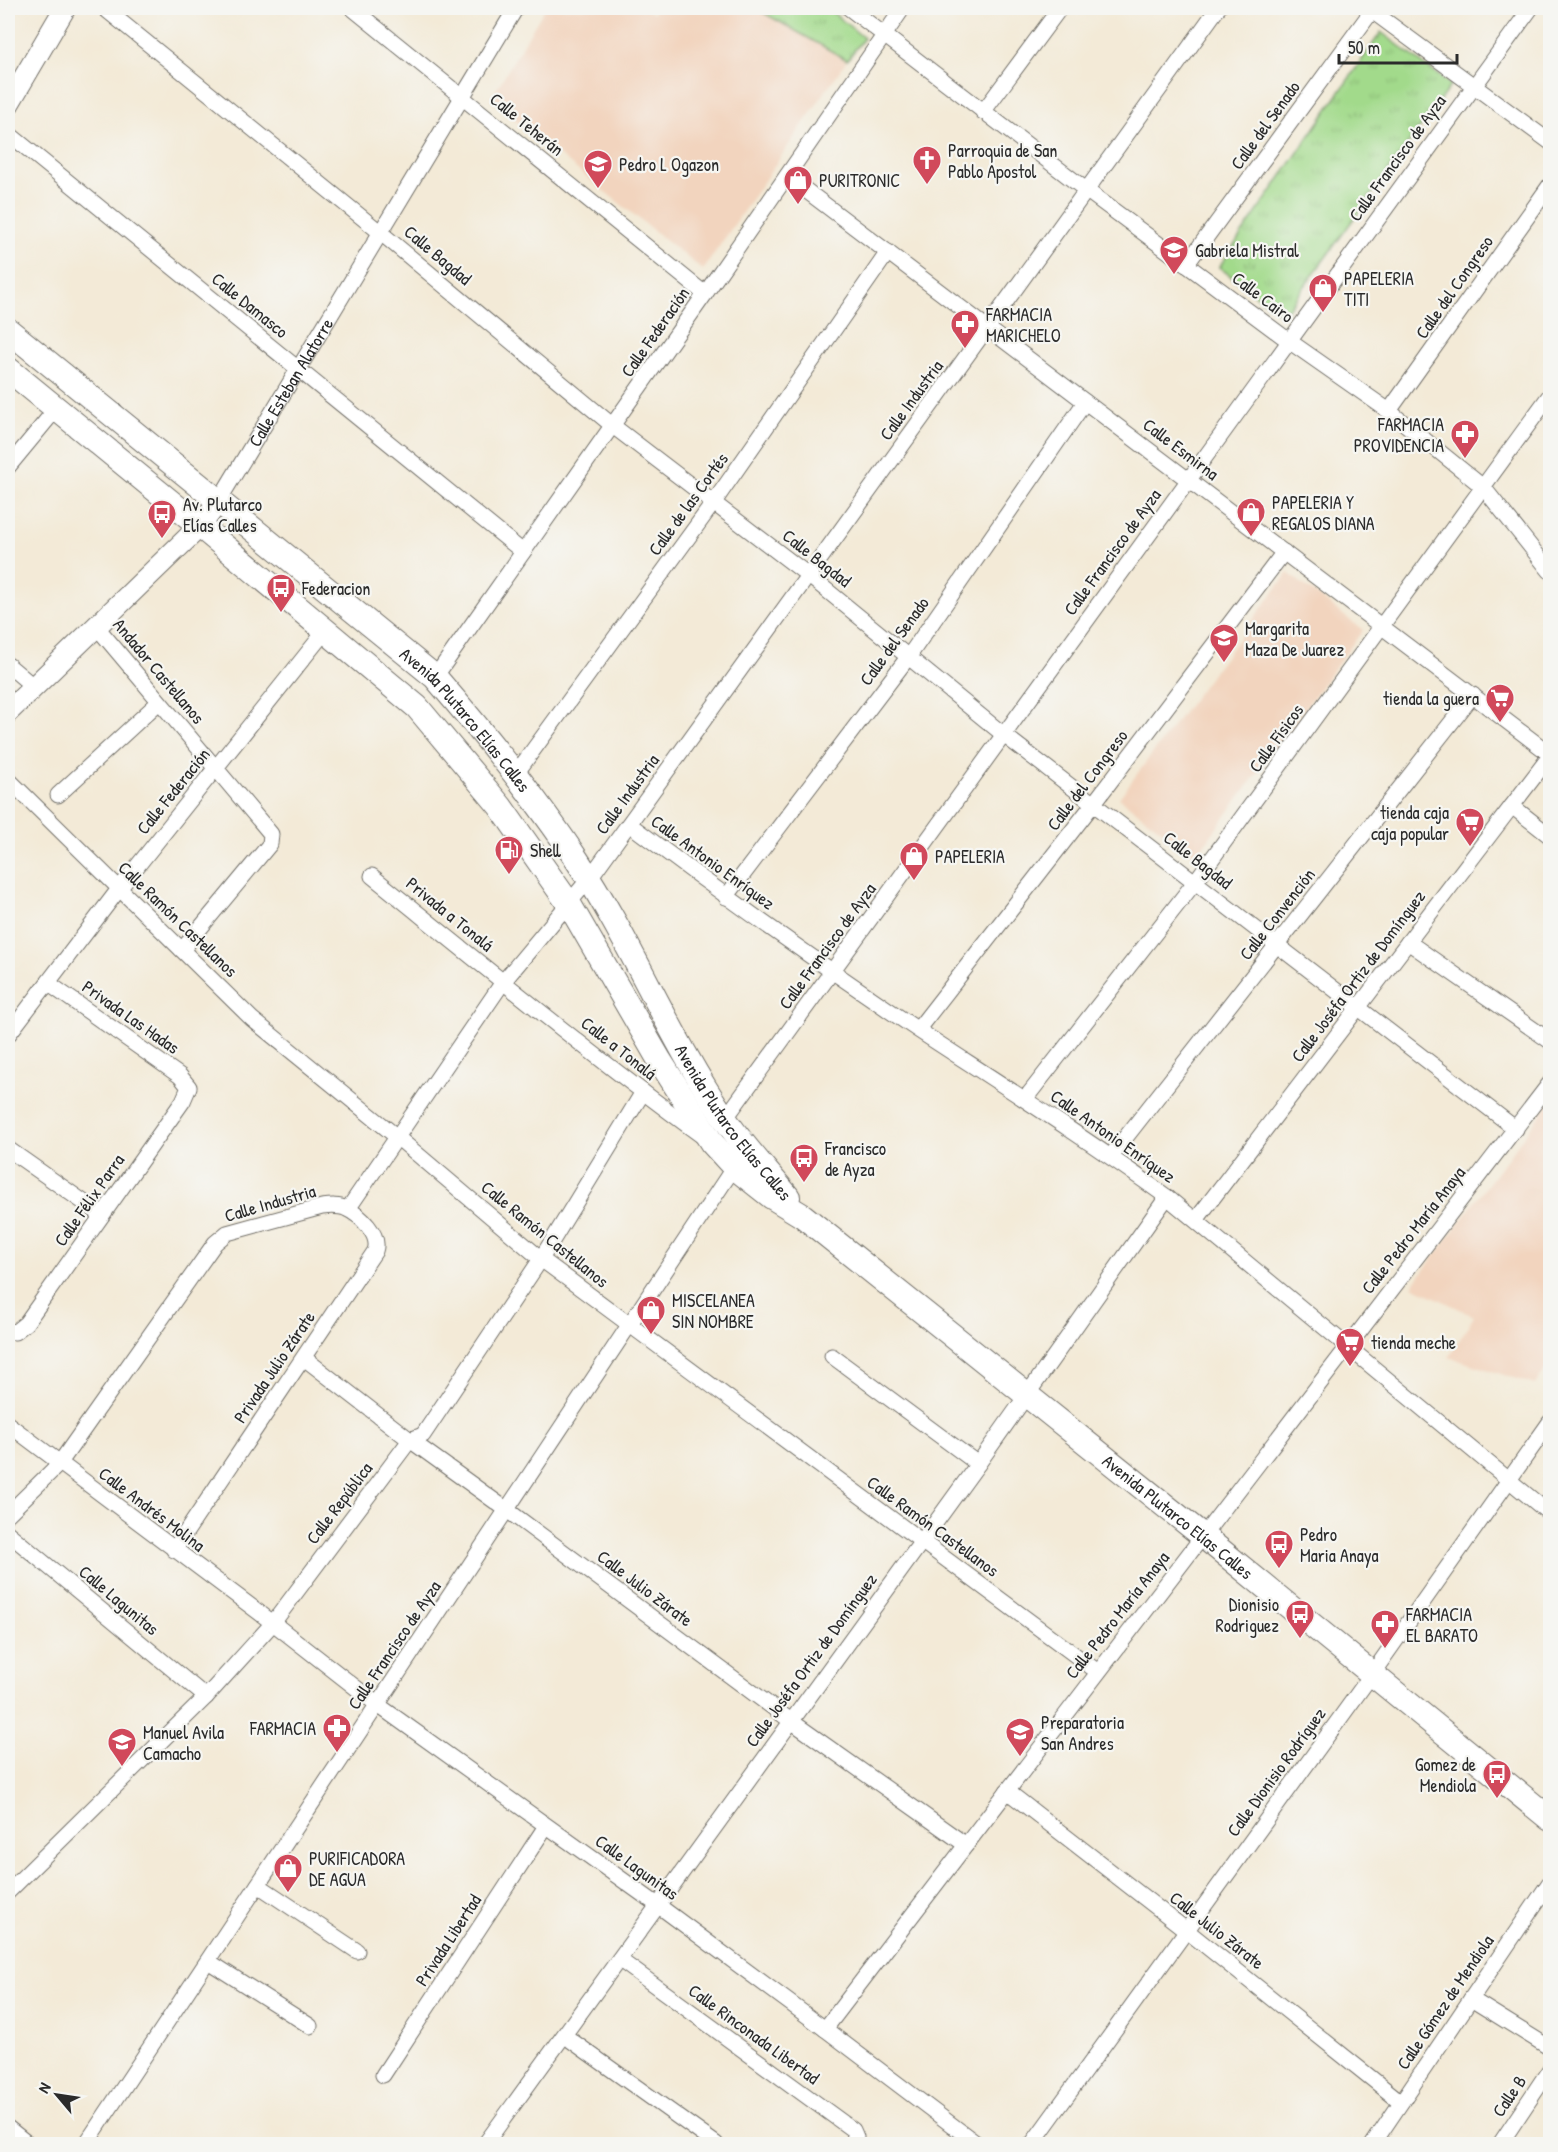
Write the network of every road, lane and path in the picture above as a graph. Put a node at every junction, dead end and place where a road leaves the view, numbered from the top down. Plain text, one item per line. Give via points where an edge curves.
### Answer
1 (65, 8) edge
2 (104, 8) edge
3 (352, 8) edge
4 (516, 8) edge
5 (849, 8) edge
6 (903, 8) edge
7 (1060, 8) edge
8 (1218, 8) edge
9 (1371, 8) edge
10 (1531, 8) edge
11 (884, 36) junction
12 (1474, 86) junction
13 (462, 97) junction
14 (8, 105) edge
15 (983, 112) junction
16 (8, 133) edge
17 (1551, 142) edge
18 (787, 176) junction
19 (1551, 185) edge
20 (1086, 190) junction
21 (381, 233) junction
22 (888, 252) junction
23 (1186, 265) junction
24 (705, 294) junction
25 (987, 327) junction
26 (8, 330) edge
27 (1289, 341) junction
28 (8, 369) edge
29 (298, 370) junction
30 (1551, 395) edge
31 (1085, 402) junction
32 (56, 409) junction
33 (1389, 411) junction
34 (612, 426) junction
35 (8, 466) edge
36 (1189, 480) junction
37 (1484, 487) junction
38 (218, 502) junction
39 (714, 502) junction
40 (201, 526) junction
41 (523, 552) junction
42 (1284, 552) junction
43 (1551, 570) edge
44 (808, 575) junction
45 (96, 626) junction
46 (1382, 626) junction
47 (326, 630) junction
48 (909, 656) junction
49 (8, 665) edge
50 (435, 677) junction
51 (34, 687) junction
52 (1473, 696) junction
53 (159, 702) junction
54 (8, 712) edge
55 (1004, 735) junction
56 (1551, 755) edge
57 (215, 769) junction
58 (515, 775) junction
59 (8, 779) edge
60 (58, 795) dead end
61 (1094, 804) junction
62 (1512, 806) junction
63 (629, 824) junction
64 (1551, 836) edge
65 (372, 876) dead end
66 (589, 879) junction
67 (1195, 882) junction
68 (119, 889) junction
69 (726, 897) junction
70 (569, 904) junction
71 (1408, 942) junction
72 (1277, 945) junction
73 (182, 950) junction
74 (833, 971) junction
75 (48, 982) junction
76 (503, 982) junction
77 (1358, 1007) junction
78 (918, 1029) junction
79 (8, 1035) edge
80 (1551, 1041) edge
81 (690, 1060) junction
82 (667, 1073) junction
83 (1551, 1083) edge
84 (189, 1087) joint
85 (643, 1092) junction
86 (1025, 1099) junction
87 (725, 1119) junction
88 (1515, 1129) junction
89 (397, 1137) junction
90 (712, 1143) junction
91 (8, 1149) edge
92 (1111, 1156) junction
93 (734, 1167) junction
94 (1167, 1197) junction
95 (348, 1209) junction
96 (102, 1215) junction
97 (802, 1216) junction
98 (1196, 1220) junction
99 (541, 1259) junction
100 (630, 1326) junction
101 (11, 1331) edge
102 (1348, 1347) junction
103 (832, 1356) dead end
104 (304, 1358) junction
105 (1026, 1395) junction
106 (1551, 1422) edge
107 (8, 1424) edge
108 (410, 1440) junction
109 (59, 1464) junction
110 (978, 1464) junction
111 (1509, 1478) junction
112 (507, 1510) junction
113 (8, 1514) edge
114 (1551, 1514) edge
115 (8, 1533) edge
116 (1203, 1536) junction
117 (920, 1541) junction
118 (174, 1550) junction
119 (273, 1623) junction
120 (1098, 1672) junction
121 (1372, 1674) junction
122 (206, 1697) junction
123 (378, 1705) junction
124 (791, 1721) junction
125 (1007, 1791) junction
126 (1551, 1819) edge
127 (546, 1826) junction
128 (966, 1845) junction
129 (1551, 1882) edge
130 (258, 1885) junction
131 (8, 1892) edge
132 (659, 1906) junction
133 (1186, 1930) junction
134 (357, 1951) dead end
135 (620, 1960) junction
136 (208, 1961) junction
137 (1470, 1999) junction
138 (310, 2026) dead end
139 (825, 2028) junction
140 (565, 2036) junction
141 (1549, 2044) edge
142 (1551, 2069) edge
143 (383, 2075) dead end
144 (1401, 2102) junction
145 (8, 2128) edge
146 (27, 2145) edge
147 (86, 2145) edge
148 (485, 2145) edge
149 (716, 2145) edge
150 (854, 2145) edge
151 (976, 2145) edge
152 (1032, 2145) edge
153 (1373, 2145) edge
154 (1500, 2145) edge

1 - 14 street
2 - 21 street, Calle Bagdad
3 - 13 street, Calle Teherán
4 - 13 street, Calle Esteban Alatorre
5 - 11 street, Calle Cairo
6 - 11 street, Calle Federación
7 - 15 street
8 - 20 street, Calle Industria
9 - 12 street
9 - 23 street, Calle del Senado
10 - 12 street, Calle Francisco de Ayza
11 - 15 street, Calle Cairo
11 - 18 street, Calle Federación
12 - 17 street
12 - 27 street, Calle Francisco de Ayza
13 - 21 street, Calle Esteban Alatorre
13 - 24 street, Calle Teherán
15 - 20 street, Calle Cairo
16 - 29 street, Calle Damasco
18 - 22 street, Calle Esmirna
18 - 24 street, Calle Federación
19 - 33 street, Calle del Congreso
20 - 23 street, Calle Cairo
20 - 25 street, Calle Industria
21 - 29 street, Calle Esteban Alatorre
21 - 34 street, Calle Bagdad
22 - 25 street, Calle Esmirna
22 - 39 street, Calle de las Cortés
23 - 27 street, Calle Cairo
24 - 34 street, Calle Federación
25 - 31 street, Calle Esmirna
25 - 44 street, Calle Industria
26 - 38 main road, Avenida Plutarco Elías Calles
27 - 33 street, Calle Cairo
27 - 36 street, Calle Francisco de Ayza
28 - 32 main road, Avenida Plutarco Elías Calles
29 - 38 street, Calle Esteban Alatorre
29 - 41 street, Calle Damasco
30 - 37 street, Calle Físicos
31 - 36 street, Calle Esmirna
31 - 48 street, Calle del Senado
32 - 35 street
32 - 40 main road, Avenida Plutarco Elías Calles
33 - 37 street, Calle Cairo
34 - 39 street, Calle Bagdad
34 - 41 street, Calle Federación
36 - 42 street, Calle Esmirna
36 - 55 street, Calle Francisco de Ayza
37 - 43 street, Calle Cairo
37 - 46 street, Calle Físicos
38 - 40 street, Calle Esteban Alatorre
38 - 50 main road, Avenida Plutarco Elías Calles
39 - 44 street, Calle Bagdad
39 - 58 street, Calle de las Cortés
40 - 45 street, Calle Esteban Alatorre
40 - 47 main road, Avenida Plutarco Elías Calles
41 - 50 street, Calle Federación
42 - 46 street, Calle Esmirna
42 - 61 street, Calle del Congreso
44 - 48 street, Calle Bagdad
44 - 63 street, Calle Industria
45 - 51 street, Calle Esteban Alatorre
45 - 53 street, Andador Castellanos
46 - 52 street, Calle Esmirna
46 - 67 street, Calle Físicos
47 - 57 street, Calle Federación
47 - 70 main road, Avenida Plutarco Elías Calles via 417,707 500,806
48 - 55 street, Calle Bagdad
48 - 69 street, Calle del Senado
49 - 51 street
50 - 58 main road, Avenida Plutarco Elías Calles
51 - 54 street, Calle Esteban Alatorre
52 - 56 street, Calle Esmirna
52 - 72 street, Calle Convención
53 - 57 street, Andador Castellanos
53 - 60 street
55 - 61 street, Calle Bagdad
55 - 74 street, Calle Francisco de Ayza
56 - 62 street, Calle Joséfa Ortiz de Domínguez
57 - 68 street, Calle Federación
57 - 73 street via 270,831 272,840
58 - 66 main road, Avenida Plutarco Elías Calles
59 - 68 street, Calle Ramón Castellanos
61 - 67 street, Calle Bagdad
61 - 78 street, Calle del Congreso
62 - 64 street
62 - 71 street, Calle Joséfa Ortiz de Domínguez
63 - 66 street, Calle Industria
63 - 69 street, Calle Antonio Enríquez
65 - 76 street, Privada a Tonalá
66 - 70 street, Calle Industria
66 - 81 main road, Avenida Plutarco Elías Calles
67 - 72 street, Calle Bagdad
67 - 86 street, Calle Físicos
68 - 73 street, Calle Ramón Castellanos
68 - 75 street, Calle Federación
69 - 74 street, Calle Antonio Enríquez
70 - 76 street, Calle Industria
70 - 82 main road, Avenida Plutarco Elías Calles
71 - 77 street, Calle Joséfa Ortiz de Domínguez
71 - 80 street
72 - 77 street, Calle Bagdad
72 - 92 street, Calle Convención
73 - 89 street, Calle Ramón Castellanos via 252,1019
74 - 78 street, Calle Antonio Enríquez
74 - 87 street, Calle Francisco de Ayza
75 - 79 street, Calle Federación
75 - 84 street, Privada Las Hadas via 180,1076
76 - 85 street, Calle a Tonalá
76 - 89 street, Calle Industria
77 - 88 street, Calle Bagdad
77 - 98 street, Calle Joséfa Ortiz de Domínguez
78 - 86 street, Calle Antonio Enríquez
81 - 82 main road
81 - 87 main road, Avenida Plutarco Elías Calles
82 - 90 main road, Avenida Plutarco Elías Calles
83 - 88 street, Calle Pedro María Anaya
84 - 96 street, Calle Félix Parra
85 - 90 street, Calle a Tonalá
85 - 99 street, Calle República
86 - 92 street, Calle Antonio Enríquez
87 - 97 main road, Avenida Plutarco Elías Calles
88 - 102 street, Calle Pedro María Anaya
89 - 95 street, Calle Industria
89 - 99 street, Calle Ramón Castellanos
90 - 93 main road, Avenida Plutarco Elías Calles
91 - 96 street
92 - 94 street, Calle Antonio Enríquez
93 - 97 main road, Avenida Plutarco Elías Calles
93 - 100 street, Calle Francisco de Ayza
94 - 98 street, Calle Antonio Enríquez
94 - 105 street, Calle Joséfa Ortiz de Domínguez
95 - 104 street, Privada Julio Zárate via 372,1230 377,1246
95 - 109 street, Calle Industria via 322,1207 227,1233 215,1243
96 - 101 street, Calle Félix Parra via 26,1323
97 - 105 main road, Avenida Plutarco Elías Calles
98 - 102 street, Calle Antonio Enríquez
99 - 100 street, Calle Ramón Castellanos
99 - 108 street, Calle República via 423,1435
100 - 112 street, Calle Francisco de Ayza
100 - 117 street, Calle Ramón Castellanos
102 - 111 street, Calle Antonio Enríquez
102 - 116 street, Calle Pedro María Anaya
103 - 110 street
104 - 108 street, Calle Julio Zárate
104 - 118 street, Privada Julio Zárate
105 - 110 street, Calle Joséfa Ortiz de Domínguez
105 - 116 main road, Avenida Plutarco Elías Calles
106 - 111 street, Calle Dionisio Rodríguez
107 - 109 street, Calle Andrés Molina
108 - 112 street, Calle Julio Zárate
108 - 119 street, Calle República
109 - 113 street, Calle Industria
109 - 118 street, Calle Andrés Molina
110 - 117 street, Calle Joséfa Ortiz de Domínguez
111 - 114 street, Calle Antonio Enríquez
111 - 121 street, Calle Dionisio Rodríguez
112 - 123 street, Calle Francisco de Ayza
112 - 124 street, Calle Julio Zárate
115 - 122 street, Calle Lagunitas
116 - 120 street, Calle Pedro María Anaya
116 - 121 main road, Avenida Plutarco Elías Calles
117 - 120 street, Calle Ramón Castellanos
117 - 124 street, Calle Joséfa Ortiz de Domínguez
118 - 119 street, Calle Andrés Molina
119 - 122 street, Calle República
119 - 123 street, Calle Lagunitas
120 - 125 street, Calle Pedro María Anaya
121 - 126 main road, Avenida Plutarco Elías Calles
121 - 133 street, Calle Dionisio Rodríguez
122 - 131 street, Calle República
123 - 127 street, Calle Lagunitas
123 - 130 street, Calle Francisco de Ayza
124 - 128 street, Calle Julio Zárate
124 - 132 street, Calle Joséfa Ortiz de Domínguez
125 - 128 street, Calle Pedro María Anaya
125 - 133 street, Calle Julio Zárate
127 - 132 street, Calle Lagunitas
127 - 143 street, Privada Libertad
128 - 139 street, Calle Pedro María Anaya
129 - 137 street, Calle Gómez de Mendiola
130 - 134 street
130 - 136 street, Calle Francisco de Ayza
132 - 135 street, Calle Joséfa Ortiz de Domínguez
132 - 139 street, Calle Lagunitas
133 - 144 street, Calle Julio Zárate
133 - 152 street, Calle Dionisio Rodríguez
135 - 140 street, Calle Joséfa Ortiz de Domínguez
135 - 150 street, Calle Rinconada Libertad via 853,2130
136 - 138 street
136 - 147 street, Calle Francisco de Ayza
137 - 141 street
137 - 144 street, Calle Gómez de Mendiola
139 - 151 street, Calle Lagunitas
140 - 148 street, Calle Joséfa Ortiz de Domínguez
140 - 149 street
142 - 154 street, Calle B
144 - 153 street, Calle Gómez de Mendiola
145 - 146 street

